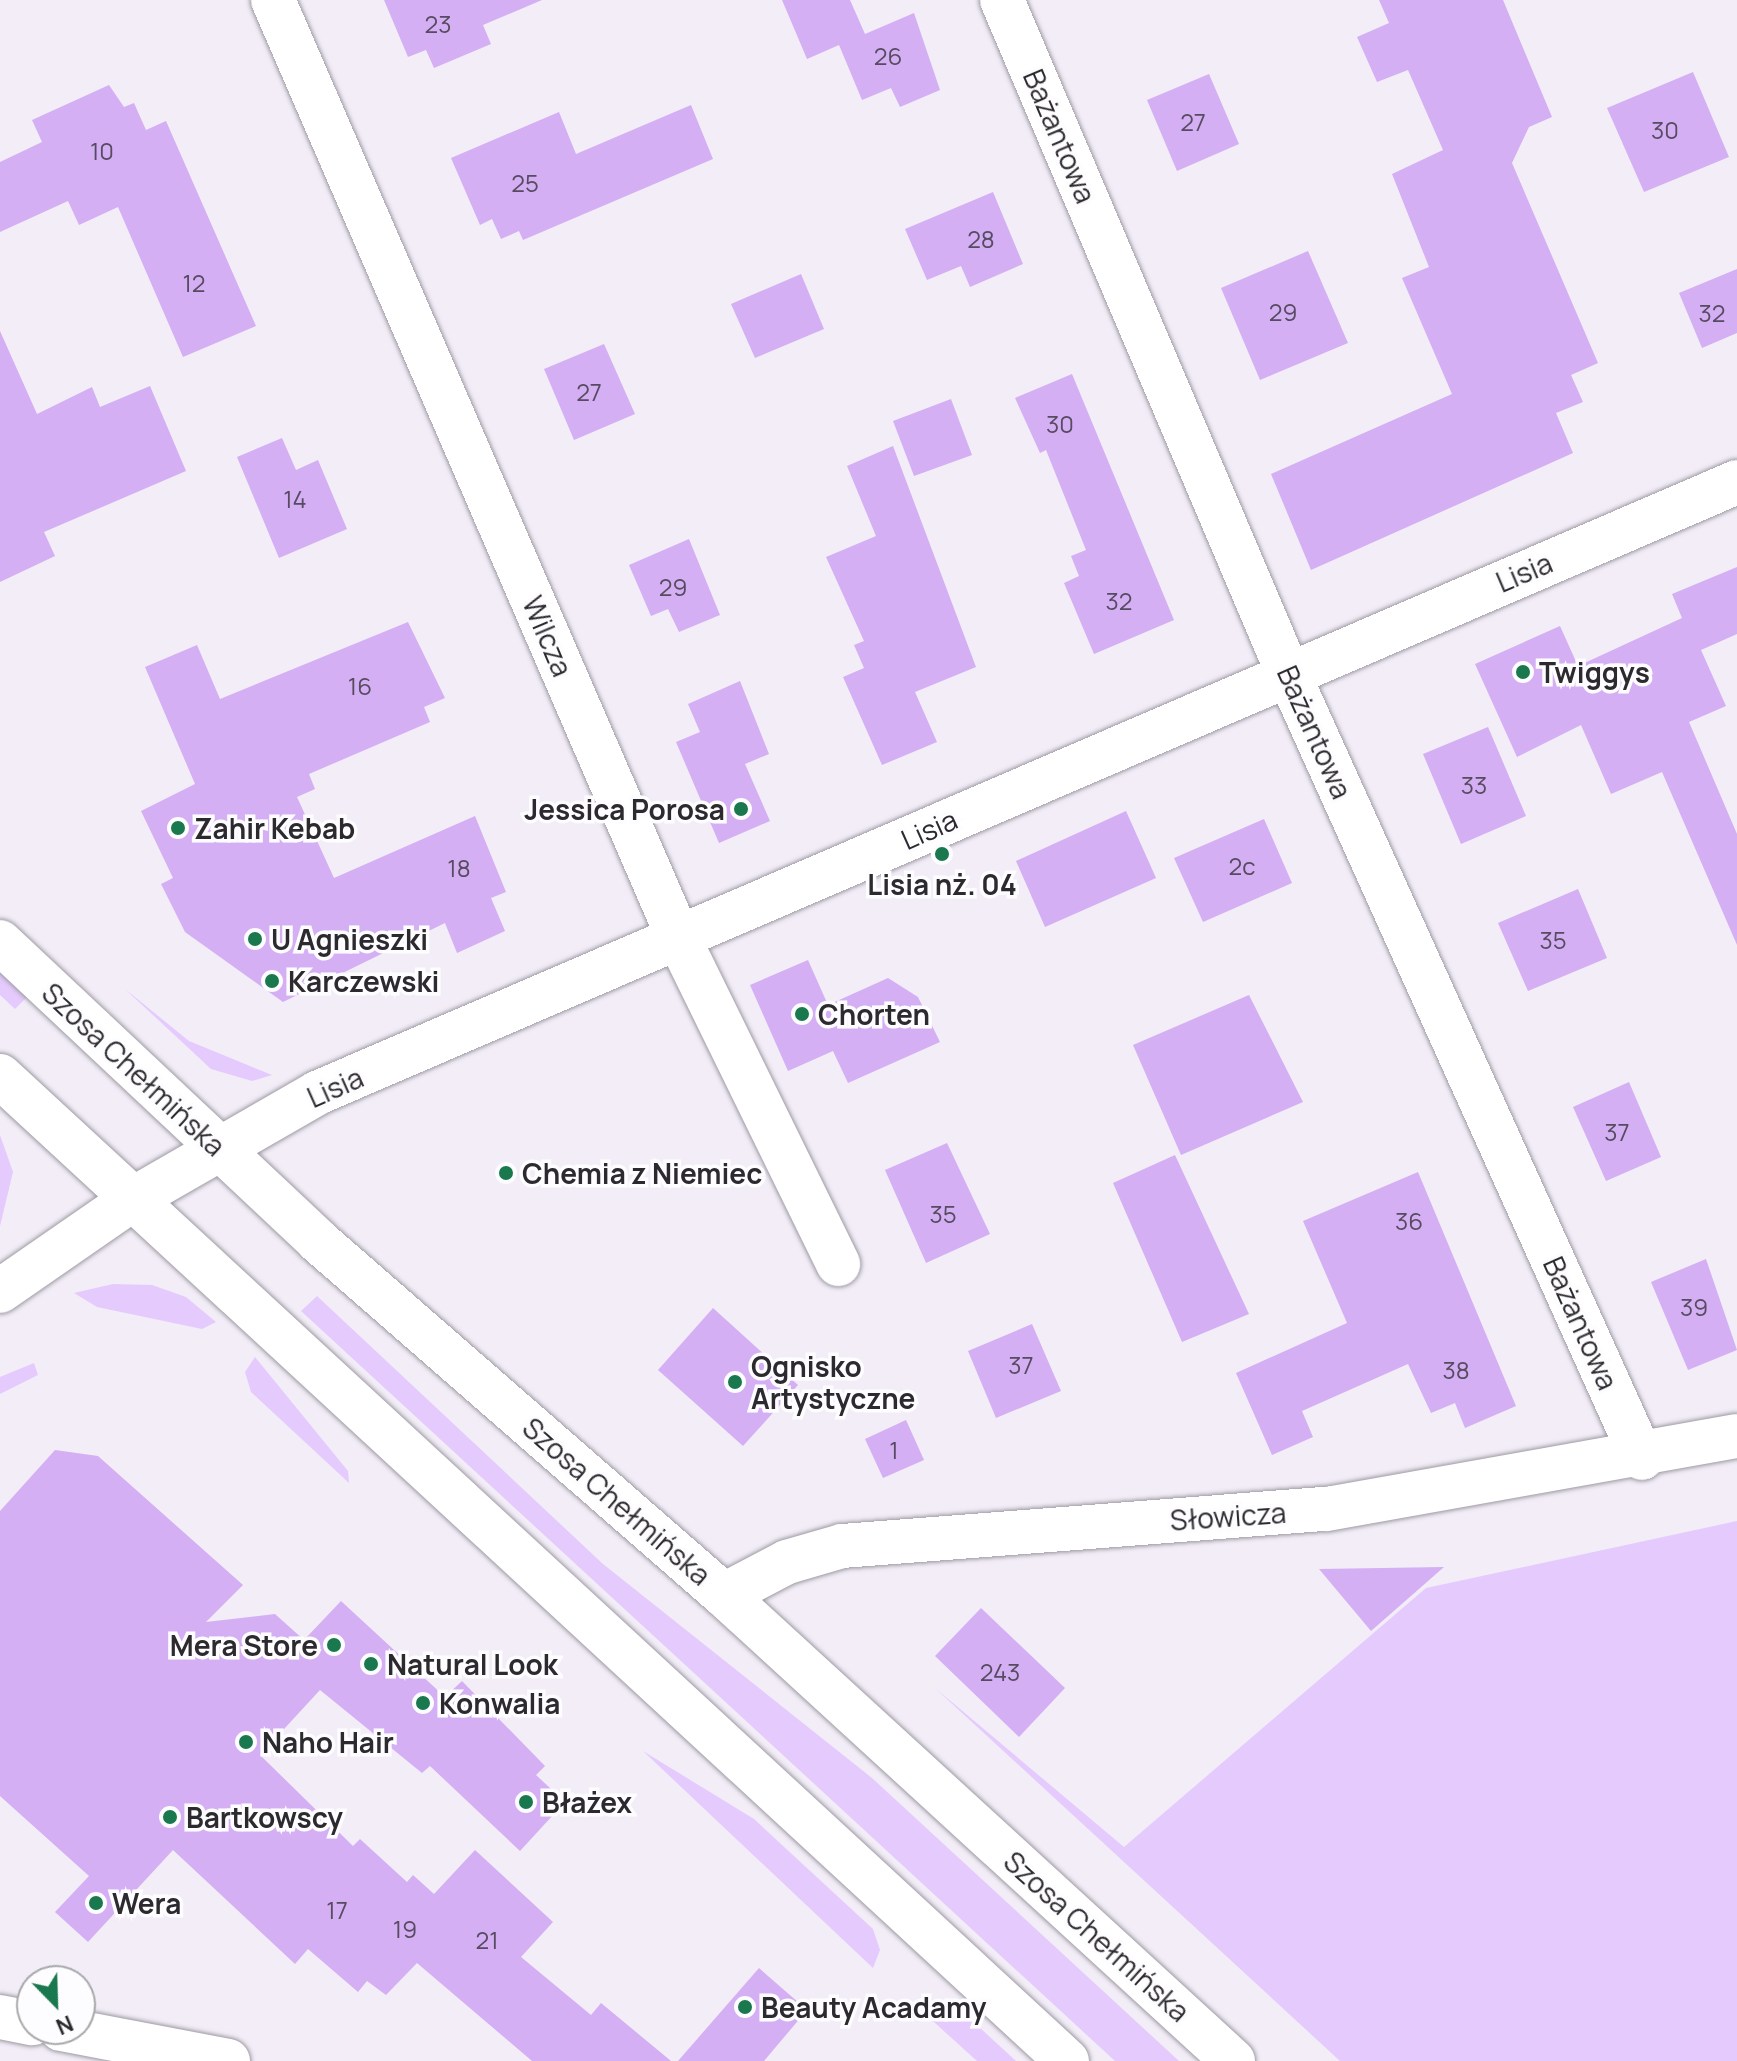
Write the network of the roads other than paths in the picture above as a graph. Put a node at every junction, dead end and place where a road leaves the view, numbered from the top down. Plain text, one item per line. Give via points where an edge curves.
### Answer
1 (273, 0) edge
2 (1002, 0) edge
3 (1737, 482) edge
4 (1288, 673) junction
5 (679, 939) junction
6 (0, 942) edge
7 (0, 1076) edge
8 (217, 1146) junction
9 (133, 1199) junction
10 (838, 1264) dead end
11 (0, 1291) edge
12 (1737, 1436) edge
13 (1642, 1458) junction
14 (724, 1595) junction
15 (96, 2036) edge
16 (228, 2061) edge
17 (1067, 2061) edge
18 (1233, 2061) edge

1 - 5 street, Wilcza
2 - 4 street, Bażantowa
3 - 4 street, Lisia
4 - 5 street, Lisia
4 - 13 street, Bażantowa
5 - 8 street, Lisia via 317,1093
5 - 10 street, Wilcza
6 - 8 street, Szosa Chełmińska
7 - 9 street
8 - 9 street, Lisia
8 - 14 street, Szosa Chełmińska
9 - 11 street, Lisia
9 - 17 street
12 - 13 street, Słowicza
13 - 14 street, Słowicza via 1327,1509 842,1546 787,1562
14 - 18 street, Szosa Chełmińska
15 - 16 street

